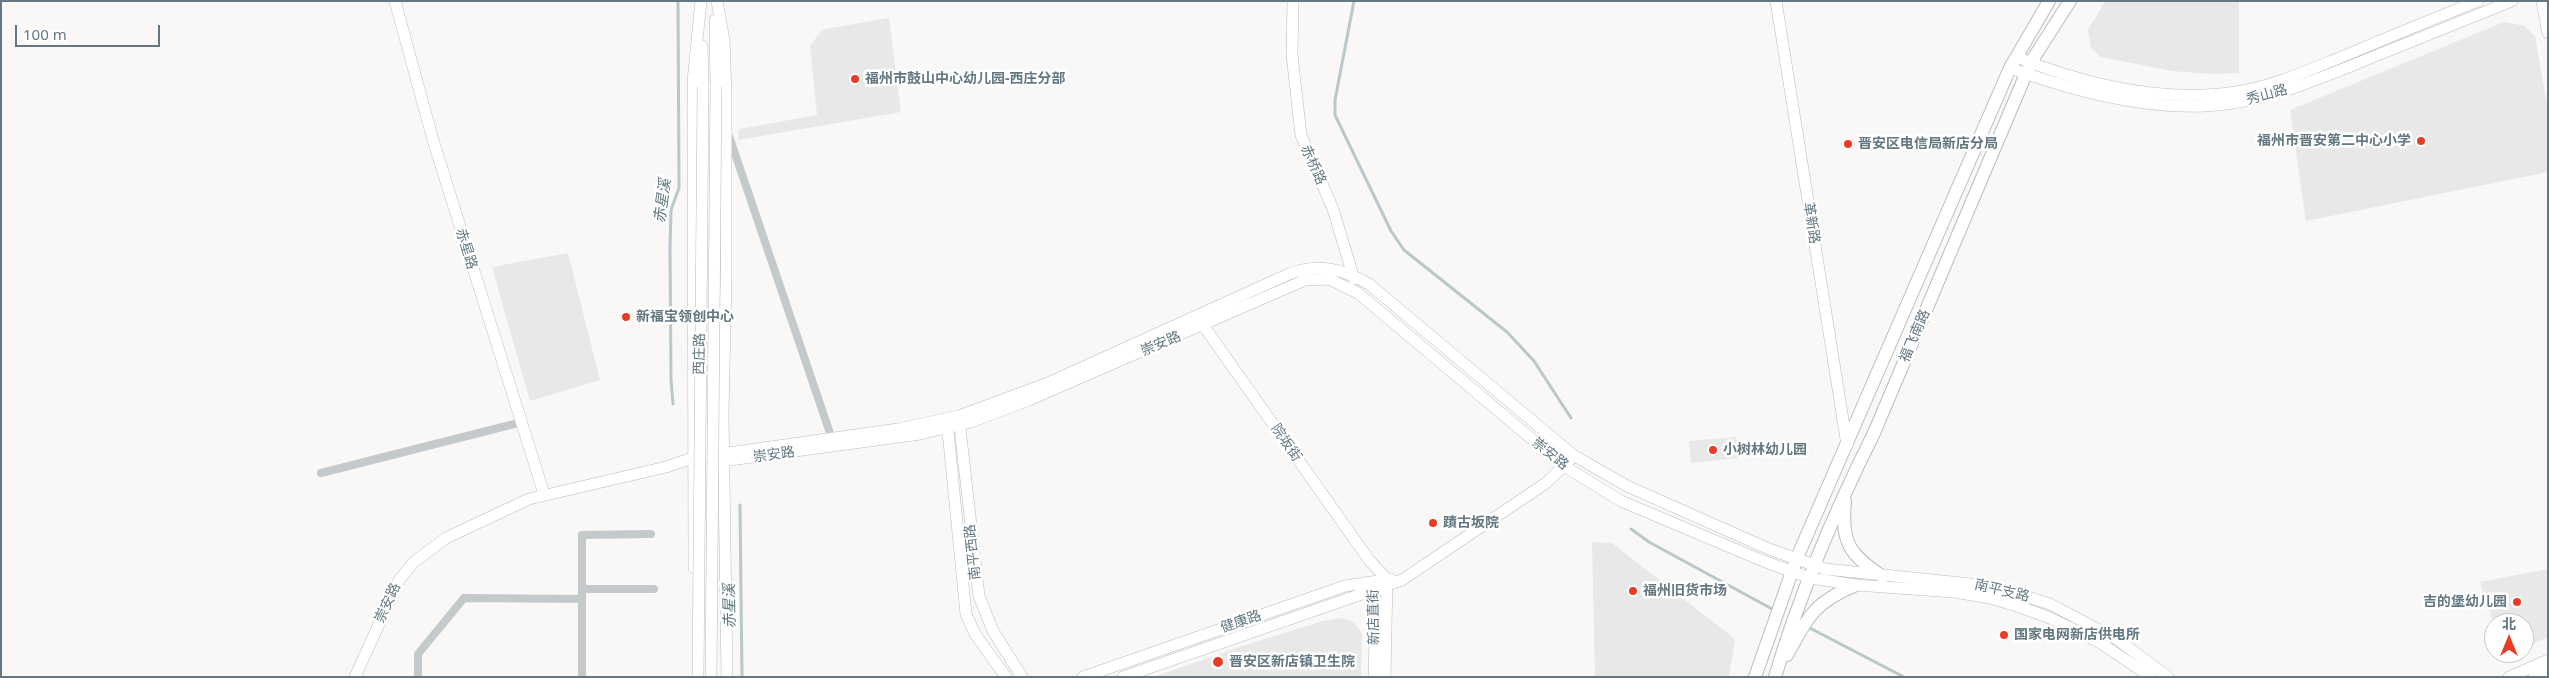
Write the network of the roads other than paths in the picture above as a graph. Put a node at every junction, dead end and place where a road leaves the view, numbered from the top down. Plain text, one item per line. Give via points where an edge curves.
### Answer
1 (395, 1) edge
2 (701, 1) edge
3 (716, 1) edge
4 (1293, 1) edge
5 (1776, 1) edge
6 (2049, 1) edge
7 (2070, 1) edge
8 (2478, 1) edge
9 (2512, 1) edge
10 (2542, 1) edge
11 (2548, 33) edge
12 (2016, 56) junction
13 (2010, 68) junction
14 (2029, 68) junction
15 (726, 127) junction
16 (1353, 275) junction
17 (1358, 293) junction
18 (1204, 325) junction
19 (522, 422) junction
20 (953, 422) junction
21 (832, 438) junction
22 (1847, 445) junction
23 (1573, 455) junction
24 (724, 457) junction
25 (693, 461) junction
26 (1564, 466) junction
27 (322, 473) dead end
28 (1847, 488) junction
29 (544, 494) junction
30 (651, 534) dead end
31 (1369, 560) junction
32 (1794, 566) junction
33 (1812, 572) junction
34 (1883, 577) junction
35 (1387, 582) junction
36 (1374, 585) junction
37 (1856, 585) junction
38 (582, 589) junction
39 (654, 589) dead end
40 (582, 599) junction
41 (1789, 644) junction
42 (2548, 660) edge
43 (2548, 670) edge
44 (355, 677) edge
45 (418, 677) edge
46 (582, 677) edge
47 (696, 677) edge
48 (710, 677) edge
49 (727, 677) edge
50 (1006, 677) edge
51 (1022, 677) edge
52 (1083, 677) edge
53 (1122, 677) edge
54 (1374, 677) edge
55 (1385, 677) edge
56 (1755, 677) edge
57 (1775, 677) edge
58 (2150, 677) edge
59 (2168, 677) edge
60 (2509, 677) edge
61 (2534, 677) edge

1 - 19 street, 赤星路 via 433,140
2 - 25 street via 693,81
2 - 47 street, 西庄路, bridge via 704,87
3 - 15 street via 724,40
3 - 48 street, bridge
4 - 16 street, 赤桥路 via 1292,55 1301,135 1333,209
5 - 22 street, 革新路
6 - 12 main road, 福飞南路
7 - 14 main road, 福飞南路
8 - 14 street, 秀山路 via 2285,79 2235,92 2200,95 2147,91
9 - 14 street, 秀山路 via 2322,78 2248,101 2191,106 2132,100 2079,90
10 - 11 street
12 - 13 main road, 福飞南路
12 - 14 street, 秀山路
13 - 14 street, 秀山路
13 - 22 main road, 福飞南路
14 - 28 main road, 福飞南路 via 1874,433
15 - 21 street
15 - 24 street
16 - 17 street, 赤桥路
16 - 20 street, 崇安路 via 1324,268 1289,274 1048,383
16 - 23 street, 崇安路 via 1370,284
17 - 18 street, 崇安路 via 1336,281 1321,278 1305,280
17 - 26 street, 崇安路
18 - 20 street, 崇安路 via 1029,400
18 - 31 street, 院坂街
19 - 27 street
19 - 29 street, 赤星路
20 - 21 street, 崇安路
20 - 24 street, 崇安路 via 920,434
20 - 50 street, 南平西路 via 964,606 972,628
20 - 51 street, 南平西路 via 979,596 993,631
21 - 24 street, 崇安路
22 - 32 main road, 福飞南路
23 - 26 street, 健康路
23 - 32 street, 崇安路 via 1621,484
24 - 25 street, 崇安路
24 - 49 street
25 - 29 street, 崇安路
25 - 47 street
26 - 32 street, 崇安路 via 1633,506
26 - 35 street, 健康路 via 1546,483 1402,580
28 - 33 main road, 福飞南路
28 - 34 main road via 1844,522 1849,548 1862,563
29 - 44 street, 崇安路 via 463,529 414,562 396,585
30 - 38 street via 582,535
31 - 35 street, 新店直街
31 - 36 street, 新店直街
32 - 33 street
32 - 56 main road, 福飞南路
33 - 34 street, 南平支路
33 - 37 street, 南平支路
33 - 41 main road, 福飞南路
34 - 59 street, 南平支路 via 1971,584 2050,604 2118,640
35 - 36 street, 健康路
35 - 55 street, 新店直街
36 - 52 street, 健康路 via 1345,586
36 - 53 street, 健康路
36 - 54 street, 新店直街
37 - 41 main road via 1816,608
37 - 58 street, 南平支路 via 1954,592 2020,607 2057,620 2099,642
38 - 39 street
38 - 40 street
40 - 45 street via 464,598 418,654
40 - 46 street
41 - 57 main road, 福飞南路
42 - 60 street
43 - 61 street

